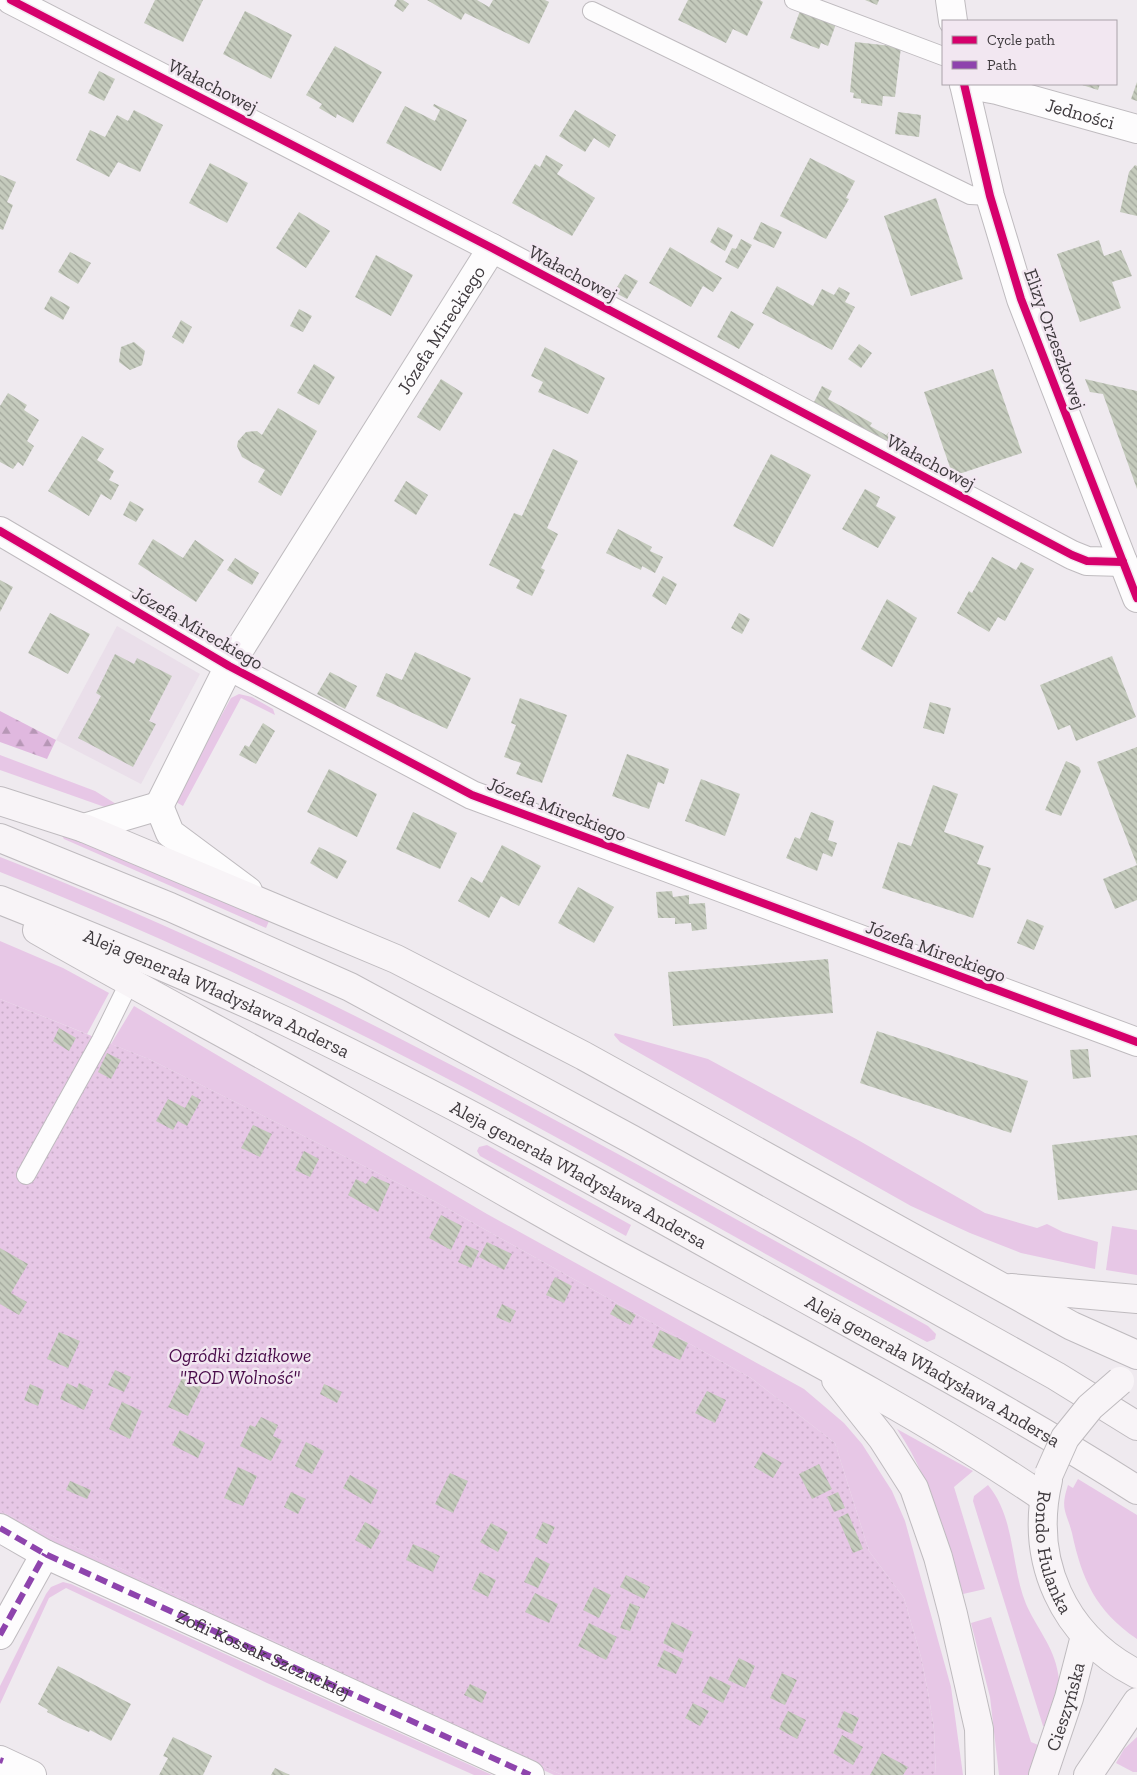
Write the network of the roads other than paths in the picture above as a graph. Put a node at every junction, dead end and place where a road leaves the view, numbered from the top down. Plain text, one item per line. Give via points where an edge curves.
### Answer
1 (11, 0) edge
2 (794, 0) edge
3 (950, 0) edge
4 (592, 11) dead end
5 (953, 20) edge
6 (942, 56) edge
7 (964, 85) edge
8 (970, 85) edge
9 (1137, 129) edge
10 (990, 196) junction
11 (492, 248) junction
12 (0, 531) edge
13 (1122, 562) junction
14 (1137, 598) edge
15 (229, 666) junction
16 (0, 801) edge
17 (159, 806) junction
18 (84, 828) junction
19 (0, 838) edge
20 (0, 900) edge
21 (263, 902) junction
22 (0, 908) edge
23 (129, 983) junction
24 (1137, 1042) edge
25 (26, 1176) dead end
26 (1003, 1288) junction
27 (1137, 1299) edge
28 (1137, 1355) edge
29 (827, 1369) junction
30 (1129, 1378) edge
31 (1137, 1426) edge
32 (1047, 1486) junction
33 (1137, 1490) edge
34 (0, 1528) edge
35 (45, 1554) junction
36 (0, 1635) edge
37 (1085, 1636) junction
38 (1137, 1674) edge
39 (1137, 1702) edge
40 (0, 1760) edge
41 (32, 1775) edge
42 (530, 1775) edge
43 (980, 1775) edge
44 (1043, 1775) edge
45 (1088, 1775) edge

1 - 11 street, Wałachowej
2 - 6 lane
3 - 5 street
4 - 10 lane via 970,195
7 - 10 street, Elizy Orzeszkowej
8 - 9 street, Jedności
10 - 13 street, Elizy Orzeszkowej via 1021,299
11 - 13 street, Wałachowej via 1072,555 1087,561
11 - 15 street, Józefa Mireckiego
12 - 15 street, Józefa Mireckiego
13 - 14 street, Elizy Orzeszkowej
15 - 17 street, Józefa Mireckiego
15 - 24 street, Józefa Mireckiego via 472,795
16 - 18 main road
17 - 18 street
17 - 21 street via 170,833
18 - 21 main road
19 - 31 main road via 170,907 350,987 1039,1366
20 - 33 main road, Aleja generała Władysława Andersa via 177,972 463,1110 1021,1419
21 - 26 main road via 396,959 584,1056
22 - 23 main road
23 - 25 lane
23 - 29 main road
26 - 27 main road
26 - 28 main road via 1072,1326
29 - 32 main road
29 - 43 main road via 882,1438 914,1488 938,1557 980,1729
30 - 32 main road, Rondo Hulanka, bridge via 1090,1407 1065,1438
32 - 37 main road, Rondo Hulanka via 1042,1528 1045,1557 1067,1612
34 - 35 street, Zofii Kossak-Szczuckiej
35 - 36 street
35 - 42 street, Zofii Kossak-Szczuckiej
37 - 38 main road, Rondo Hulanka via 1116,1663
37 - 44 main road, Cieszyńska via 1069,1698
39 - 45 main road
40 - 41 street

